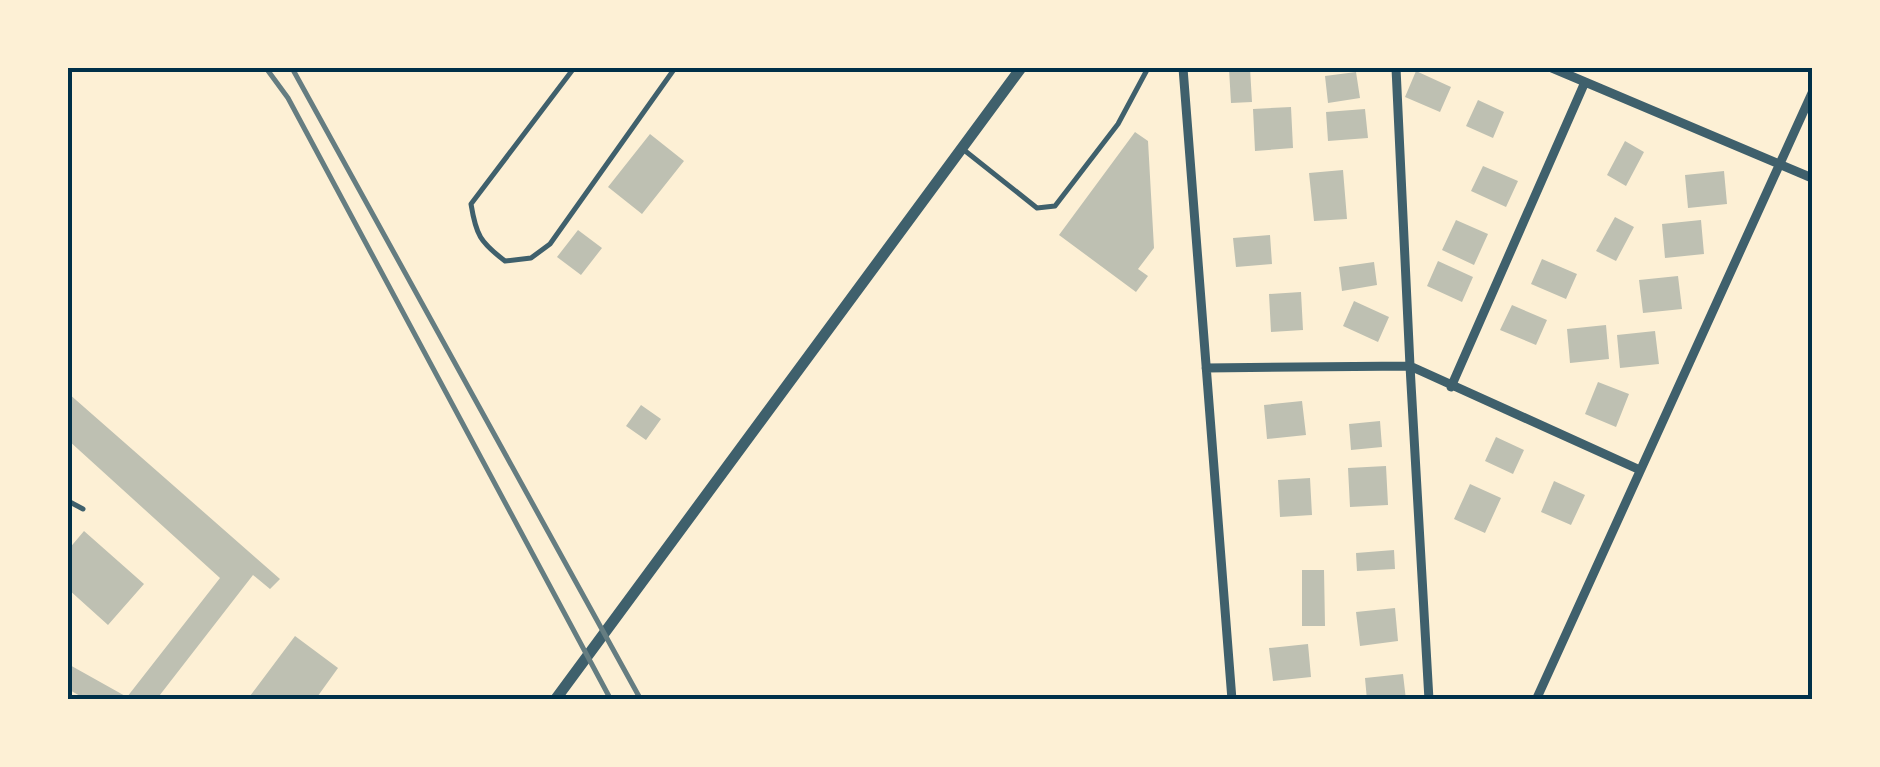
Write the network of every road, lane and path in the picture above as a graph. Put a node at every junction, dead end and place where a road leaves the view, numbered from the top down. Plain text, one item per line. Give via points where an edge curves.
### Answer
1 (574, 68) edge
2 (675, 68) edge
3 (1021, 68) edge
4 (1148, 68) edge
5 (1183, 68) edge
6 (1396, 68) edge
7 (1552, 68) edge
8 (1585, 82) junction
9 (1812, 94) edge
10 (961, 148) junction
11 (1779, 165) junction
12 (1812, 178) edge
13 (1410, 366) junction
14 (1206, 368) junction
15 (1451, 386) junction
16 (1640, 470) junction
17 (68, 501) edge
18 (83, 509) dead end
19 (555, 700) edge
20 (1232, 700) edge
21 (1429, 700) edge
22 (1536, 700) edge

1 - 2 lane via 471,204 484,245 504,261 531,258 550,244
3 - 10 street
4 - 10 lane via 1118,124 1055,206 1037,208
5 - 14 street
6 - 13 street
7 - 8 street
8 - 11 street
8 - 15 street
9 - 11 street
10 - 19 street
11 - 12 street
11 - 16 street
13 - 14 street
13 - 15 street
13 - 21 street
14 - 20 street
15 - 16 street
16 - 22 street
17 - 18 lane

